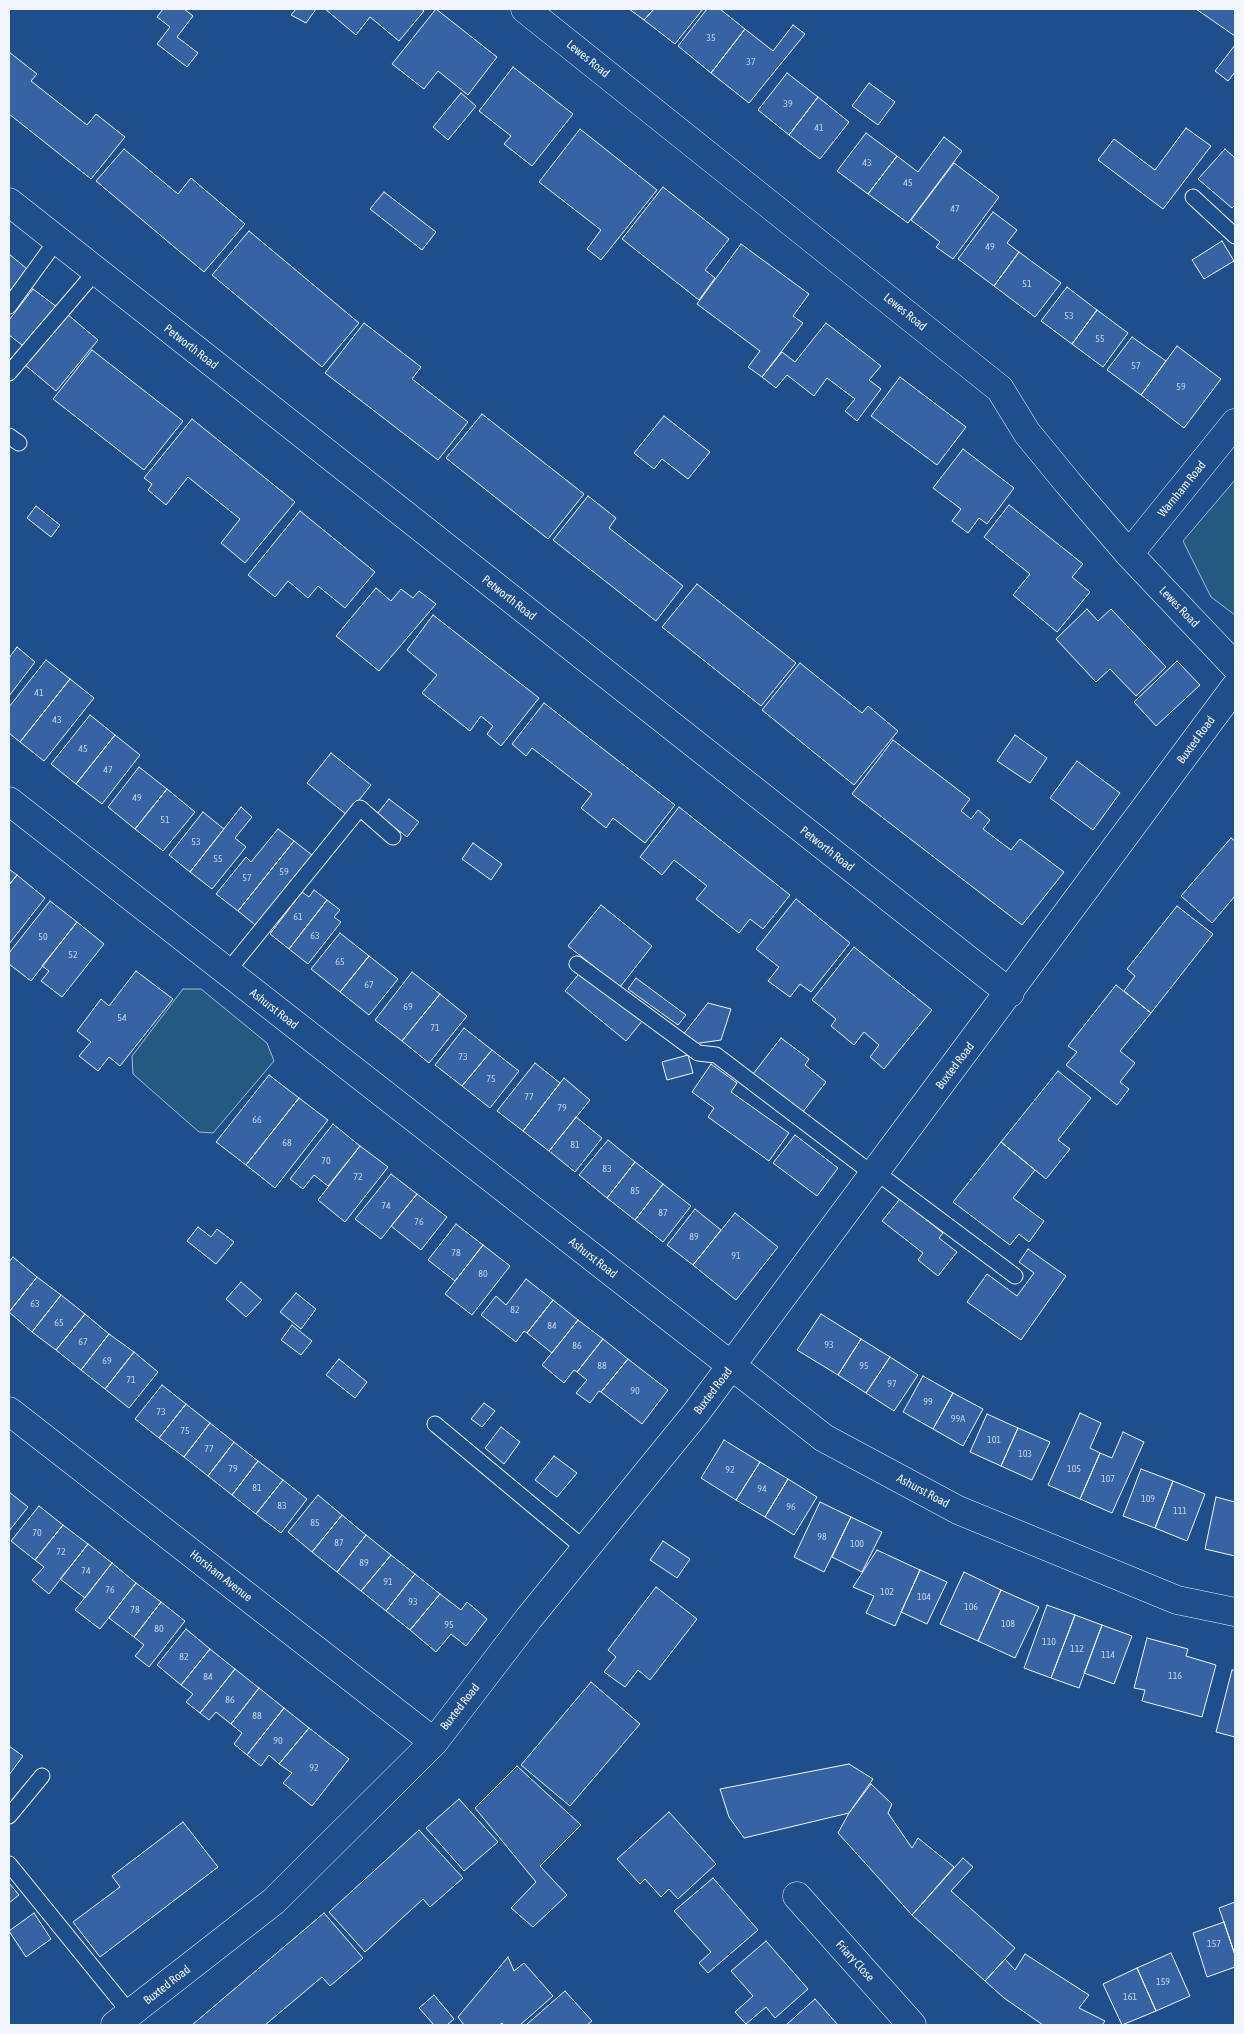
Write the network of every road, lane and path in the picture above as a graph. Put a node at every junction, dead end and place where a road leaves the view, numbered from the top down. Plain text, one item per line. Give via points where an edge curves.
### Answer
1 (525, 9) edge
2 (1193, 197) dead end
3 (9, 202) edge
4 (1235, 236) edge
5 (58, 240) junction
6 (96, 272) junction
7 (9, 306) edge
8 (9, 373) edge
9 (1235, 423) edge
10 (1129, 554) junction
11 (1235, 666) edge
12 (1235, 687) edge
13 (9, 801) edge
14 (393, 837) dead end
15 (577, 964) dead end
16 (227, 972) junction
17 (1010, 993) junction
18 (875, 1174) junction
19 (1015, 1276) dead end
20 (731, 1366) junction
21 (9, 1411) edge
22 (435, 1424) dead end
23 (585, 1549) junction
24 (1235, 1612) edge
25 (434, 1742) junction
26 (42, 1776) dead end
27 (9, 1816) edge
28 (9, 1864) edge
29 (797, 1896) dead end
30 (123, 2019) edge
31 (912, 2025) edge

1 - 10 street, Lewes Road via 1000,389 1027,433
2 - 4 lane
3 - 5 street, Petworth Road
5 - 6 street, Petworth Road
5 - 7 lane
6 - 8 lane
6 - 17 street, Petworth Road
9 - 10 street, Warnham Road
10 - 11 street, Lewes Road
12 - 17 street, Buxted Road
13 - 16 street, Ashurst Road
14 - 16 lane via 360,808
15 - 18 lane via 698,1053 716,1055
16 - 20 street, Ashurst Road
17 - 18 street, Buxted Road
18 - 19 lane
18 - 20 street, Buxted Road
20 - 23 street, Buxted Road
20 - 24 street, Ashurst Road via 824,1438 958,1510 1177,1600
21 - 25 street, Horsham Avenue
22 - 23 lane
23 - 25 street, Buxted Road
25 - 30 street, Buxted Road via 274,1901
26 - 27 lane
28 - 30 lane
29 - 31 street, Friary Close

